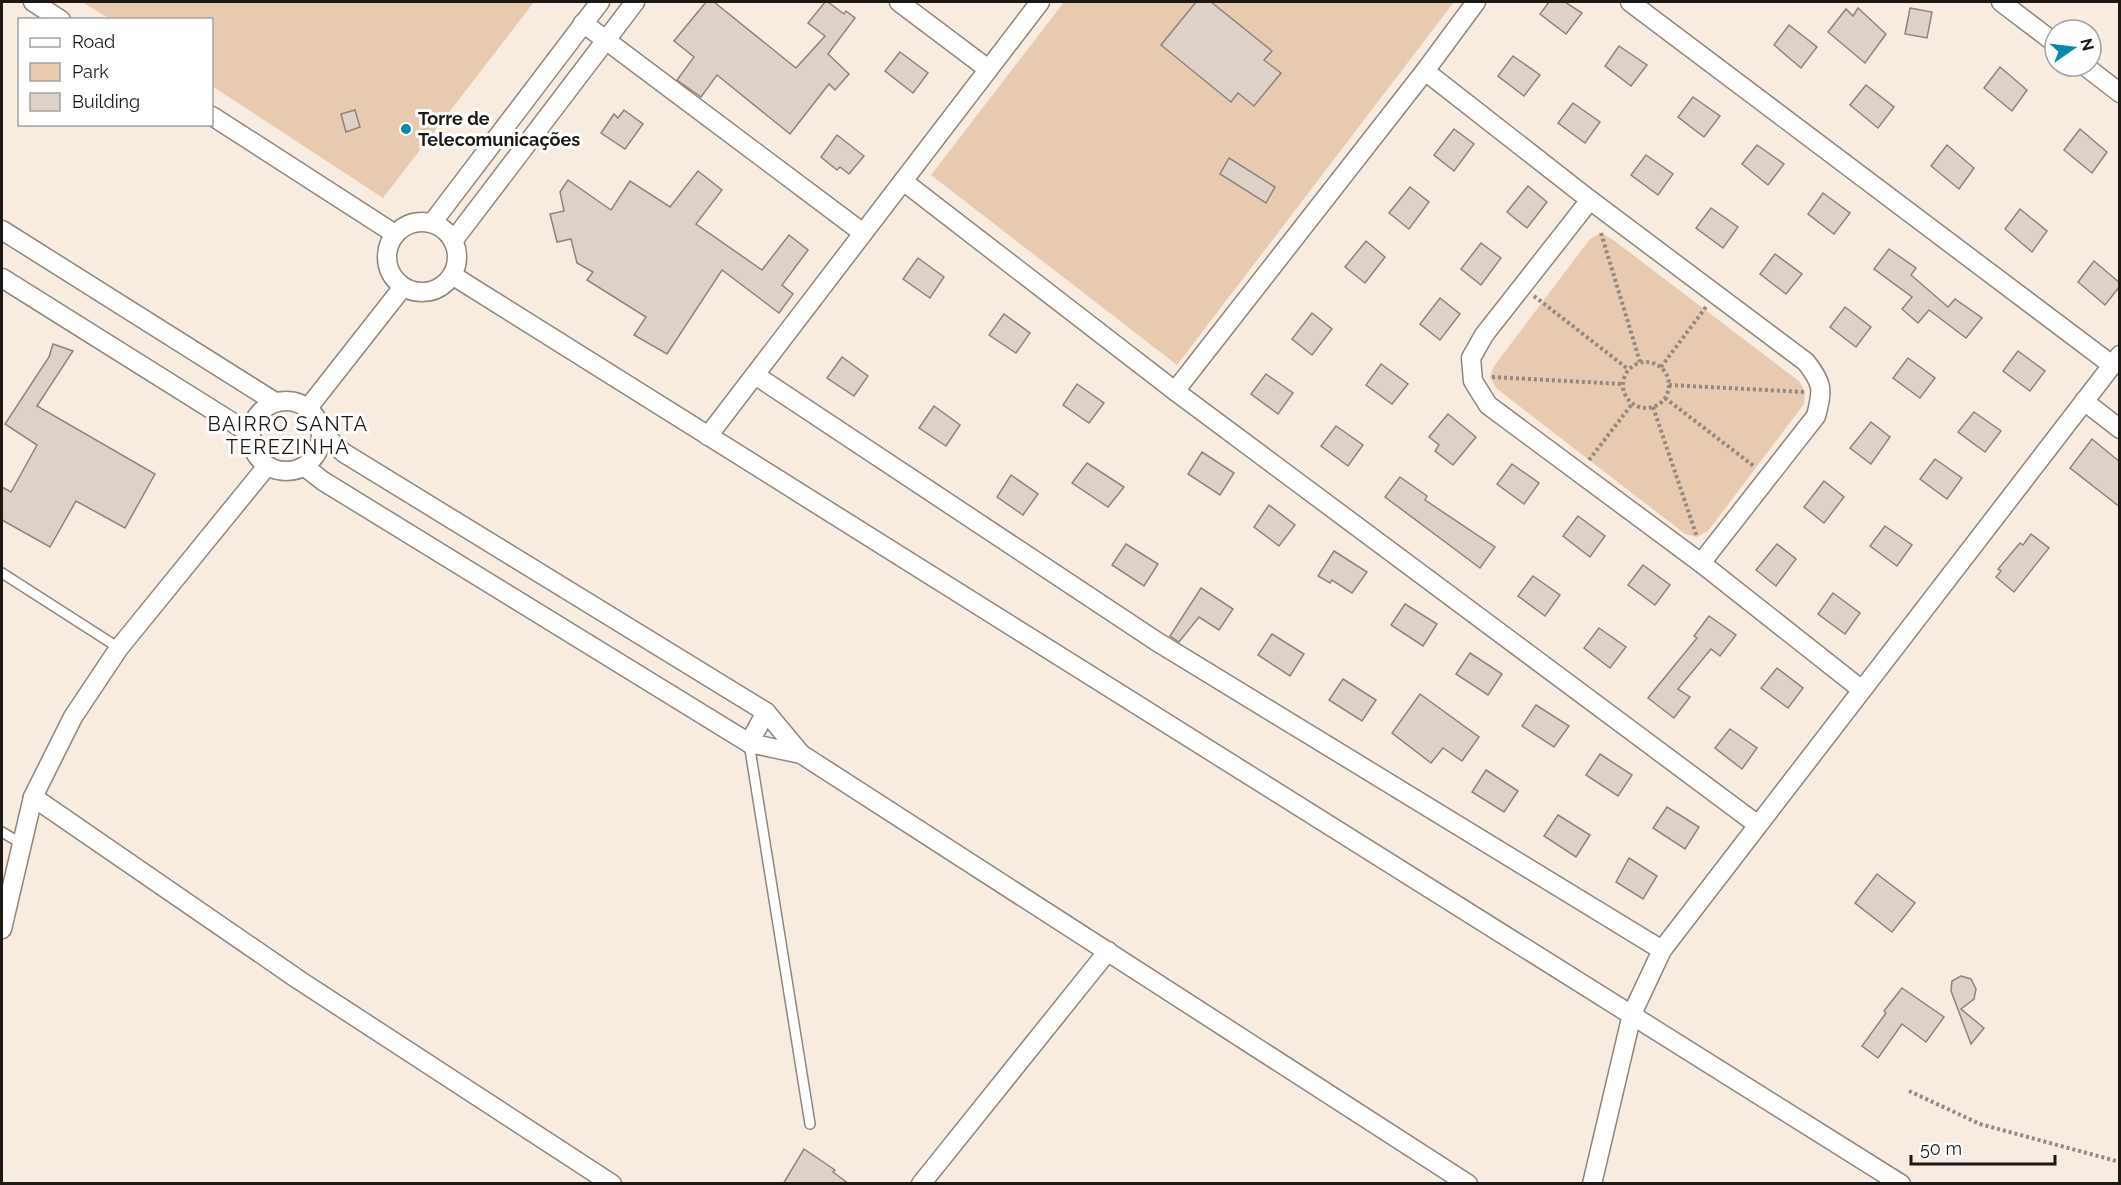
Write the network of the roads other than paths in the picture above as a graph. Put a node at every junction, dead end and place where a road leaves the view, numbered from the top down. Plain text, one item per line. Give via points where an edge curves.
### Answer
1 (33, 2) edge
2 (600, 2) edge
3 (635, 2) edge
4 (899, 2) edge
5 (1040, 2) edge
6 (1476, 2) edge
7 (1630, 2) edge
8 (2001, 2) edge
9 (58, 18) edge
10 (583, 23) junction
11 (2043, 34) edge
12 (606, 40) junction
13 (988, 69) junction
14 (1425, 71) junction
15 (2101, 78) edge
16 (2120, 93) edge
17 (213, 117) edge
18 (903, 181) junction
19 (1590, 200) junction
20 (432, 223) junction
21 (2, 230) edge
22 (863, 233) junction
23 (395, 234) junction
24 (453, 241) junction
25 (452, 275) junction
26 (2, 278) edge
27 (404, 287) junction
28 (2116, 360) edge
29 (755, 375) junction
30 (1176, 391) junction
31 (2084, 401) junction
32 (275, 402) junction
33 (308, 408) junction
34 (2120, 429) edge
35 (322, 433) junction
36 (251, 434) junction
37 (708, 436) junction
38 (267, 466) junction
39 (305, 467) junction
40 (1701, 563) junction
41 (2, 573) edge
42 (119, 648) junction
43 (1862, 690) junction
44 (766, 712) junction
45 (749, 743) junction
46 (801, 754) junction
47 (33, 797) junction
48 (1758, 825) junction
49 (2, 832) edge
50 (22, 844) junction
51 (2, 929) edge
52 (1662, 950) junction
53 (1108, 951) junction
54 (1632, 1014) junction
55 (810, 1124) dead end
56 (612, 1184) edge
57 (921, 1184) edge
58 (1468, 1184) edge
59 (1592, 1184) edge
60 (1901, 1184) edge

1 - 9 street
2 - 10 street
3 - 12 street
4 - 13 street
5 - 13 street
6 - 14 street
7 - 28 street
8 - 11 street
10 - 12 street
10 - 20 street
12 - 22 street
12 - 24 street
13 - 18 street
14 - 19 street
14 - 30 street
15 - 16 street
17 - 23 street
18 - 22 street
18 - 30 street
19 - 40 street via 1484,335 1471,358 1473,381 1488,405
19 - 40 street via 1806,362 1818,378 1821,395 1815,416
20 - 23 street via 412,223
20 - 24 street
21 - 32 street
22 - 29 street
23 - 27 street via 387,262
24 - 25 street via 457,258
25 - 27 street via 435,290 413,291
25 - 37 street
26 - 36 street
27 - 33 street
28 - 31 street
29 - 37 street
29 - 52 street via 1156,641
30 - 48 street
31 - 34 street
31 - 43 street
32 - 33 street via 297,402
32 - 36 street via 258,415
33 - 35 street
35 - 39 street via 318,452
35 - 44 street via 344,453
36 - 38 street via 255,452
37 - 54 street
38 - 39 street via 286,472
38 - 42 street
39 - 45 street via 333,488
40 - 43 street
41 - 42 lane
42 - 47 street via 73,717
43 - 48 street
44 - 45 street
44 - 46 street
45 - 46 street
45 - 55 lane
46 - 53 street
47 - 50 street
47 - 56 street via 299,980
48 - 52 street
49 - 50 lane
50 - 51 street
52 - 54 street
53 - 57 street
53 - 58 street
54 - 59 street
54 - 60 street

